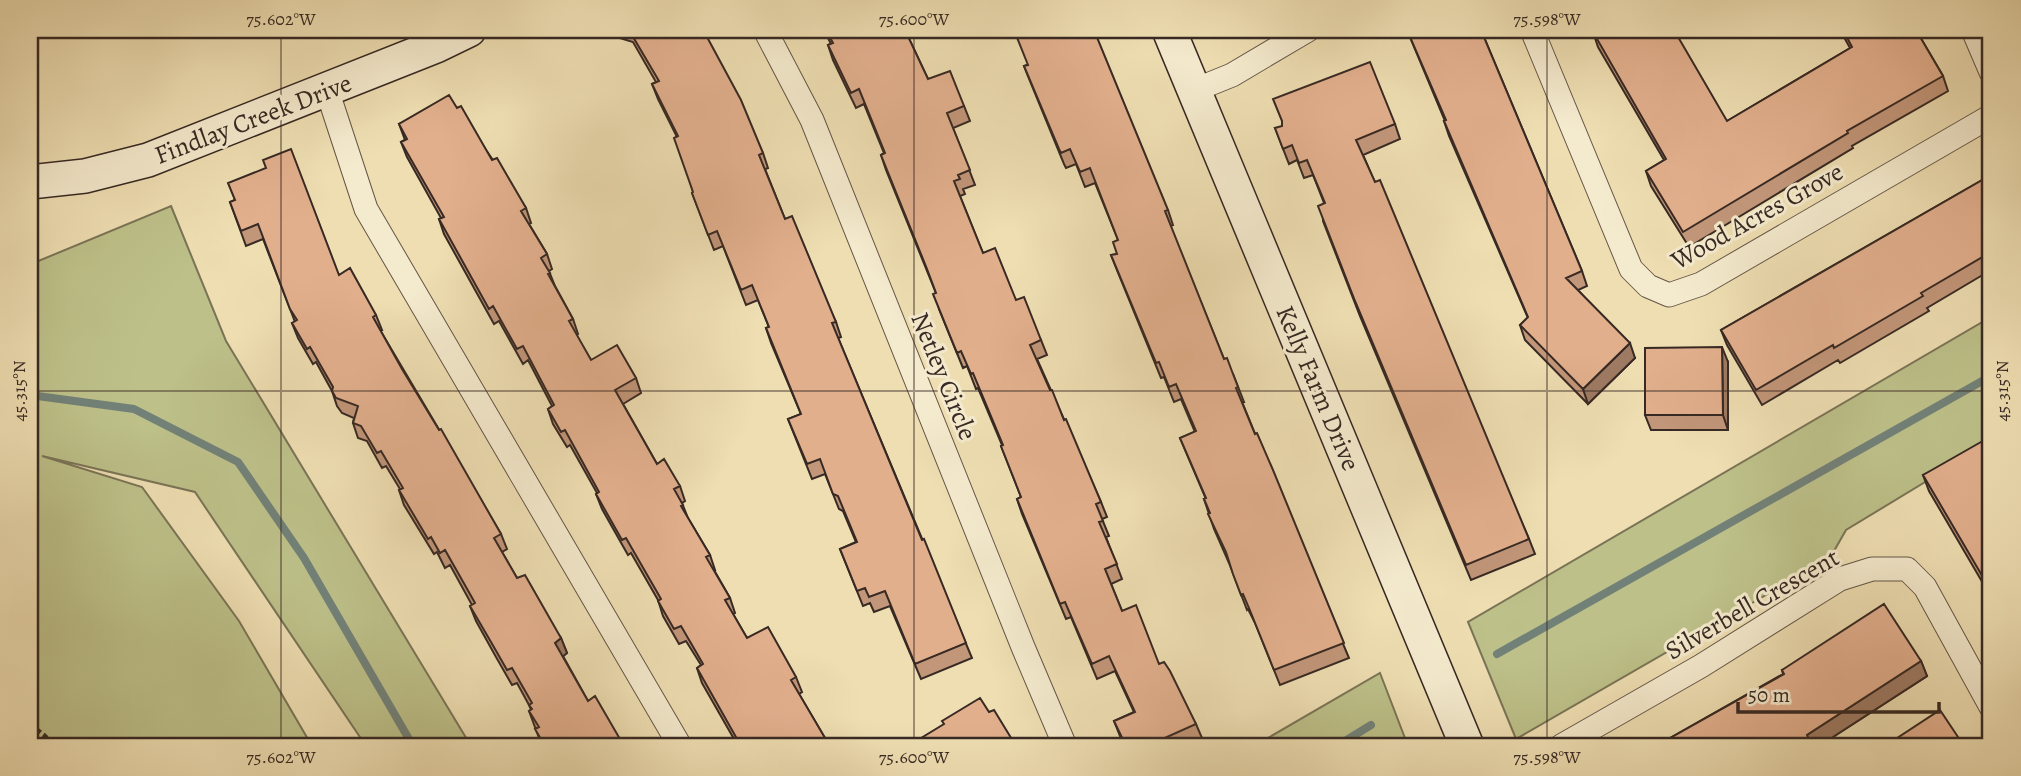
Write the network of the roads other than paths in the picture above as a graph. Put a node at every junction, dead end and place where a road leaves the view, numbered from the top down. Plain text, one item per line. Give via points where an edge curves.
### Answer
1 (469, 30) edge
2 (765, 30) edge
3 (1169, 30) edge
4 (1308, 30) edge
5 (1532, 30) edge
6 (1973, 30) edge
7 (1991, 72) edge
8 (327, 90) junction
9 (1195, 90) junction
10 (1991, 116) edge
11 (30, 183) edge
12 (1991, 707) edge
13 (680, 746) edge
14 (1065, 746) edge
15 (1466, 746) edge
16 (1562, 746) edge

1 - 8 street, Findlay Creek Drive
2 - 14 street, Netley Circle via 812,120
3 - 9 street, Kelly Farm Drive
4 - 9 street via 1232,75
5 - 10 street, Wood Acres Grove via 1631,269 1648,286 1669,295 1701,284
6 - 7 street
8 - 11 street, Findlay Creek Drive via 148,160 85,176
8 - 13 street via 366,209
9 - 15 street, Kelly Farm Drive
12 - 16 street, Silverbell Crescent via 1925,587 1907,569 1872,569 1840,579

